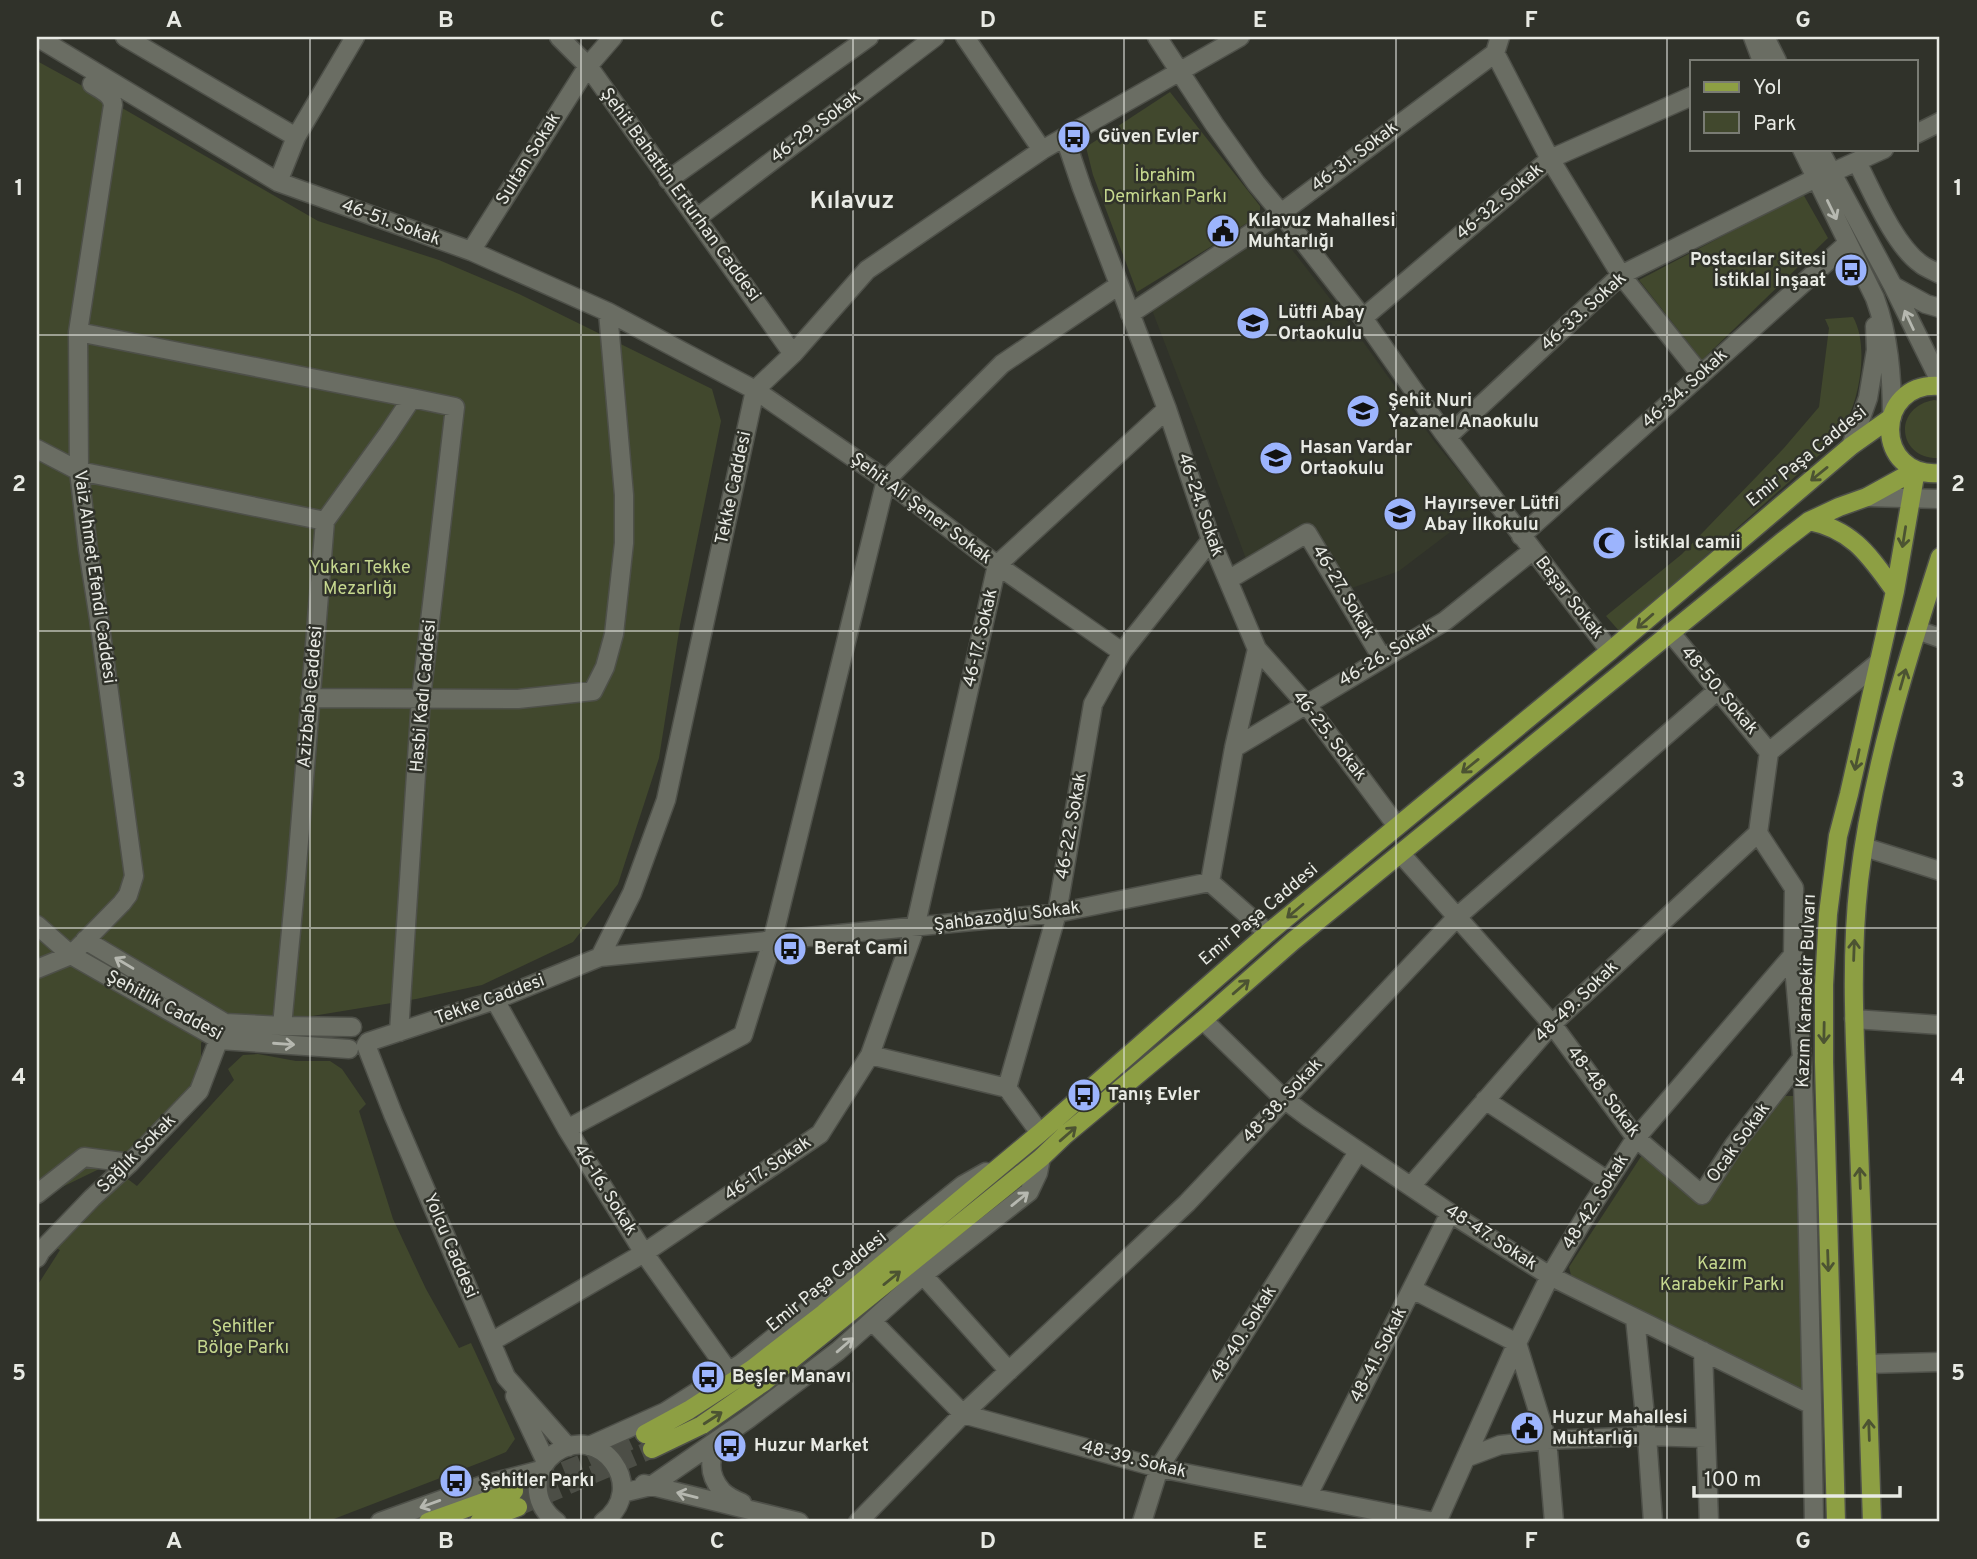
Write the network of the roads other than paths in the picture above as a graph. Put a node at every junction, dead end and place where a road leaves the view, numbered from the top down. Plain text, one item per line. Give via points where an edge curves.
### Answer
1 (125, 37) edge
2 (355, 37) edge
3 (559, 37) edge
4 (612, 37) edge
5 (869, 37) edge
6 (936, 37) edge
7 (1157, 37) edge
8 (1240, 37) edge
9 (1753, 37) edge
10 (1765, 37) edge
11 (968, 38) edge
12 (42, 42) edge
13 (1497, 45) edge
14 (1762, 60) edge
15 (1776, 60) edge
16 (588, 66) junction
17 (1179, 72) junction
18 (107, 93) joint
19 (1690, 97) edge
20 (1940, 122) edge
21 (1918, 133) edge
22 (296, 137) junction
23 (1065, 138) junction
24 (1042, 150) junction
25 (1803, 150) edge
26 (1819, 150) edge
27 (1882, 150) edge
28 (1550, 159) junction
29 (1857, 162) junction
30 (1824, 176) junction
31 (668, 180) junction
32 (278, 182) junction
33 (1281, 213) junction
34 (696, 218) junction
35 (1848, 243) junction
36 (471, 251) junction
37 (1940, 274) edge
38 (1621, 275) junction
39 (1119, 285) junction
40 (1893, 286) junction
41 (1875, 298) junction
42 (1940, 308) edge
43 (608, 312) junction
44 (1130, 314) junction
45 (1363, 318) junction
46 (78, 332) junction
47 (793, 354) junction
48 (1701, 375) junction
49 (1940, 380) edge
50 (1940, 386) edge
51 (755, 390) junction
52 (412, 398) junction
53 (1167, 409) junction
54 (1892, 417) junction
55 (1447, 437) junction
56 (1851, 446) junction
57 (37, 449) edge
58 (1916, 470) junction
59 (79, 471) junction
60 (1940, 473) edge
61 (886, 480) junction
62 (1867, 497) junction
63 (1911, 498) junction
64 (1940, 499) edge
65 (325, 521) junction
66 (1809, 521) junction
67 (1521, 536) junction
68 (1211, 540) junction
69 (1532, 551) junction
70 (1940, 557) edge
71 (997, 565) junction
72 (1228, 580) junction
73 (1895, 591) junction
74 (1917, 629) junction
75 (1670, 632) junction
76 (1940, 638) edge
77 (1257, 649) junction
78 (1610, 651) junction
79 (1122, 652) junction
80 (1382, 658) junction
81 (1879, 662) junction
82 (1718, 690) junction
83 (310, 698) junction
84 (421, 698) junction
85 (1306, 704) junction
86 (1234, 748) junction
87 (1769, 752) junction
88 (1397, 826) junction
89 (1758, 833) junction
90 (1864, 846) junction
91 (1401, 854) junction
92 (1940, 871) edge
93 (1210, 882) junction
94 (1057, 913) junction
95 (1458, 916) junction
96 (37, 925) edge
97 (915, 928) junction
98 (1268, 933) junction
99 (85, 940) junction
100 (772, 942) junction
101 (71, 955) junction
102 (1793, 955) junction
103 (600, 957) junction
104 (37, 969) edge
105 (495, 1000) junction
106 (1854, 1019) junction
107 (1203, 1020) junction
108 (1552, 1024) junction
109 (1940, 1025) edge
110 (282, 1026) junction
111 (223, 1031) junction
112 (400, 1032) junction
113 (358, 1040) junction
114 (870, 1055) junction
115 (1802, 1058) junction
116 (1007, 1088) junction
117 (1284, 1099) junction
118 (1485, 1100) junction
119 (567, 1129) junction
120 (1040, 1133) junction
121 (1636, 1138) junction
122 (1358, 1152) junction
123 (1041, 1158) junction
124 (1004, 1162) junction
125 (130, 1163) junction
126 (1608, 1181) junction
127 (1411, 1186) junction
128 (37, 1194) edge
129 (1702, 1195) joint
130 (1450, 1213) junction
131 (644, 1253) junction
132 (37, 1258) edge
133 (923, 1275) junction
134 (1550, 1276) junction
135 (1412, 1289) junction
136 (1635, 1318) junction
137 (872, 1321) junction
138 (491, 1342) junction
139 (1517, 1343) junction
140 (1703, 1351) junction
141 (1940, 1362) edge
142 (1867, 1363) junction
143 (1009, 1371) junction
144 (729, 1372) junction
145 (506, 1377) junction
146 (1812, 1405) junction
147 (962, 1414) junction
148 (748, 1419) junction
149 (1647, 1436) junction
150 (1706, 1438) junction
151 (1548, 1440) junction
152 (589, 1446) junction
153 (568, 1447) junction
154 (1468, 1457) junction
155 (544, 1466) junction
156 (1159, 1468) junction
157 (621, 1485) junction
158 (651, 1486) junction
159 (1307, 1497) junction
160 (754, 1510) junction
161 (543, 1515) edge
162 (380, 1522) edge
163 (428, 1522) edge
164 (479, 1522) edge
165 (557, 1522) edge
166 (603, 1522) edge
167 (799, 1522) edge
168 (858, 1522) edge
169 (1142, 1522) edge
170 (1435, 1522) edge
171 (1554, 1522) edge
172 (1653, 1522) edge
173 (1709, 1522) edge
174 (1814, 1522) edge
175 (1836, 1522) edge
176 (1872, 1522) edge

1 - 22 street
2 - 22 street
3 - 16 street, Şehit Bahattin Erturhan Caddesi
4 - 16 street
5 - 31 street
6 - 34 street, 46-29. Sokak
7 - 17 street, Başar Sokak
8 - 17 street
9 - 14 street
10 - 15 street
11 - 24 street
12 - 18 street, 46-51. Sokak
12 - 32 street, 46-51. Sokak
13 - 28 street
13 - 33 street, 46-31. Sokak
16 - 31 street, Şehit Bahattin Erturhan Caddesi
16 - 36 street, Sultan Sokak
17 - 23 street
17 - 33 street, Başar Sokak
18 - 46 street, Vaiz Ahmet Efendi Caddesi via 112,114
19 - 28 street, 46-32. Sokak
20 - 21 street
22 - 32 street
23 - 24 street
23 - 39 street, 46-24. Sokak
24 - 47 street via 867,270
25 - 30 street
26 - 30 street
27 - 29 street, 46-33. Sokak
28 - 38 street
28 - 45 street, 46-32. Sokak
29 - 30 street, 46-33. Sokak
29 - 37 street via 1909,254
30 -> 35 street
30 - 38 street, 46-33. Sokak
30 - 40 street
31 - 34 street, Şehit Bahattin Erturhan Caddesi
32 - 36 street, 46-51. Sokak
33 - 44 street, 46-31. Sokak
33 - 45 street, Başar Sokak
34 - 47 street, Şehit Bahattin Erturhan Caddesi
35 - 41 street
35 - 48 street, 46-34. Sokak
36 - 43 street, 46-51. Sokak
38 - 48 street
38 - 55 street, 46-33. Sokak
39 - 44 street, 46-24. Sokak
39 - 61 street via 1002,364
40 - 42 street
49 -> 40 street
41 - 54 street via 1884,322
41 - 56 street via 1876,350 1868,398
43 - 51 street, 46-51. Sokak
43 - 84 street via 624,543 606,667 593,691 517,699
44 - 53 street, 46-24. Sokak
45 - 55 street, Başar Sokak
46 - 52 street
46 - 59 street, Vaiz Ahmet Efendi Caddesi
47 - 51 street
48 - 67 street, 46-34. Sokak
50 - 54 main road, Emir Paşa Caddesi via 1910,392
51 - 61 street, Şehit Ali Şener Sokak
51 - 103 street, Tekke Caddesi via 666,800 632,893
52 - 65 street
52 - 84 street, Hasbi Kadı Caddesi via 455,407
53 - 68 street, 46-24. Sokak
53 - 71 street
54 - 56 main road, Emir Paşa Caddesi
54 - 58 main road via 1893,447
55 - 67 street, Başar Sokak
56 -> 78 main road, Emir Paşa Caddesi
57 - 59 street
58 - 60 main road
58 - 62 main road, Emir Paşa Caddesi
58 - 63 main road, Kazım Karabekir Bulvarı
59 - 65 street
59 - 99 street, Vaiz Ahmet Efendi Caddesi via 134,876 122,903
61 - 71 street, Şehit Ali Şener Sokak
61 - 100 street
62 - 63 street
62 - 66 main road, Emir Paşa Caddesi
63 - 64 street
63 -> 73 main road, Kazım Karabekir Bulvarı
65 - 83 street, Azizbaba Caddesi
66 - 73 main road via 1847,535 1866,551
66 - 75 main road, Emir Paşa Caddesi
67 - 69 street, Başar Sokak
68 - 72 street, 46-24. Sokak
68 - 79 street, 46-22. Sokak
69 - 78 street, Başar Sokak
69 - 80 street, 46-26. Sokak via 1444,621
70 - 74 main road
71 - 79 street, Şehit Ali Şener Sokak
71 - 97 street, 46-17. Sokak
72 - 77 street, 46-24. Sokak
72 - 80 street, 46-27. Sokak via 1307,533
73 - 81 main road, Kazım Karabekir Bulvarı
74 - 76 street
90 -> 74 main road via 1882,753
75 - 82 street, 48-50. Sokak
75 - 91 main road, Emir Paşa Caddesi
77 - 85 street, 46-25. Sokak
77 - 86 street
78 -> 88 main road, Emir Paşa Caddesi
79 - 94 street, 46-22. Sokak via 1093,704
80 - 85 street, 46-26. Sokak
81 - 87 street
81 -> 175 main road, Kazım Karabekir Bulvarı via 1838,836 1824,985
82 - 87 street, 48-50. Sokak
82 - 95 street, 48-38. Sokak
83 - 84 street
83 - 110 street, Azizbaba Caddesi
84 - 112 street, Hasbi Kadı Caddesi
85 - 86 street, 46-26. Sokak
85 - 88 street, 46-25. Sokak
86 - 93 street
87 - 89 street, 48-50. Sokak
88 -> 98 main road, Emir Paşa Caddesi
89 - 102 street via 1794,888
89 - 108 street, 48-49. Sokak
90 - 92 street
106 -> 90 main road via 1855,927
91 - 95 street, 48-48. Sokak
107 -> 91 main road, Emir Paşa Caddesi
93 - 94 street, Şahbazoğlu Sokak
93 - 98 street
94 - 97 street, Şahbazoğlu Sokak
94 - 116 street, 46-22. Sokak
95 - 108 street, 48-48. Sokak
95 - 117 street, 48-38. Sokak
96 - 101 street, Şehitlik Caddesi
97 - 100 street, Şahbazoğlu Sokak
97 - 114 street, 46-17. Sokak
98 - 120 main road, Emir Paşa Caddesi
99 - 101 street, Vaiz Ahmet Efendi Caddesi
111 -> 99 street, Şehitlik Caddesi
100 - 103 street, Şahbazoğlu Sokak
100 - 119 street via 743,1035
101 - 104 street
101 - 111 street, Şehitlik Caddesi
102 - 115 street
102 - 121 street, 48-42. Sokak
103 - 105 street, Tekke Caddesi
105 - 112 street, Tekke Caddesi
105 - 119 street, 46-16. Sokak
106 - 109 street
142 -> 106 main road
107 - 117 street, 48-47. Sokak
123 -> 107 main road, Emir Paşa Caddesi
108 - 118 street, 48-49. Sokak
108 - 121 street, 48-48. Sokak
110 - 111 street, Şehitlik Caddesi
110 - 113 street, Şehitlik Caddesi
111 -> 113 street, Şehitlik Caddesi
111 - 125 street, Sağlık Sokak via 199,1091
112 - 113 street, Tekke Caddesi
113 - 138 street, Yolcu Caddesi
114 - 116 street
114 - 131 street, 46-17. Sokak via 820,1134
115 - 129 street, Ocak Sokak via 1734,1145
115 - 146 street
116 - 120 street
117 - 122 street, 48-47. Sokak
117 - 143 street, 48-38. Sokak via 1187,1203
118 - 126 street
118 - 127 street, 48-49. Sokak
119 - 131 street, 46-16. Sokak
120 - 124 main road, Emir Paşa Caddesi
121 - 126 street, 48-42. Sokak
121 - 129 street, 48-48. Sokak
122 - 127 street, 48-47. Sokak
122 - 156 street, 48-40. Sokak
124 -> 123 main road, Emir Paşa Caddesi via 752,1369 649,1441 702,1425 764,1382
133 -> 123 street via 1029,1192
124 - 144 street via 963,1185
125 - 128 street via 84,1157
125 - 132 street, Sağlık Sokak
126 - 134 street, 48-42. Sokak
127 - 130 street, 48-47. Sokak
130 - 134 street, 48-47. Sokak
130 - 135 street, 48-41. Sokak
131 - 138 street, 46-17. Sokak
131 - 144 street, 46-16. Sokak
133 - 137 street
133 - 143 street
134 - 136 street, 48-47. Sokak
134 - 139 street, 48-42. Sokak
135 - 139 street
135 - 159 street, 48-41. Sokak
136 - 140 street, 48-47. Sokak
136 - 149 street
137 - 147 street
148 -> 137 street
138 - 145 street, Yolcu Caddesi
139 - 151 street
139 - 154 street, 48-42. Sokak
140 - 146 street, 48-47. Sokak
140 - 150 street
141 - 142 street
176 -> 142 main road
143 - 147 street, 48-38. Sokak
144 - 152 street via 665,1412
145 - 153 street, Yolcu Caddesi
145 - 155 street, Yolcu Caddesi
146 - 174 street
147 - 156 street, 48-39. Sokak
147 - 168 street, 48-38. Sokak
148 - 158 street
148 - 160 street via 715,1447 711,1457 713,1475 722,1490
149 - 150 street
149 - 151 street
149 - 172 street
150 - 173 street
151 - 154 street via 1500,1445
151 - 171 street
152 - 153 street
152 - 157 street via 610,1458
153 - 155 street via 556,1452
154 - 170 street, 48-42. Sokak
155 - 161 street via 538,1488
155 -> 162 street
156 - 159 street, 48-39. Sokak
156 - 169 street, 48-40. Sokak
157 - 158 street
157 - 166 street via 616,1509
160 -> 158 street
159 - 170 street, 48-39. Sokak
160 - 167 street
161 - 165 street
163 - 164 main road via 516,1499

